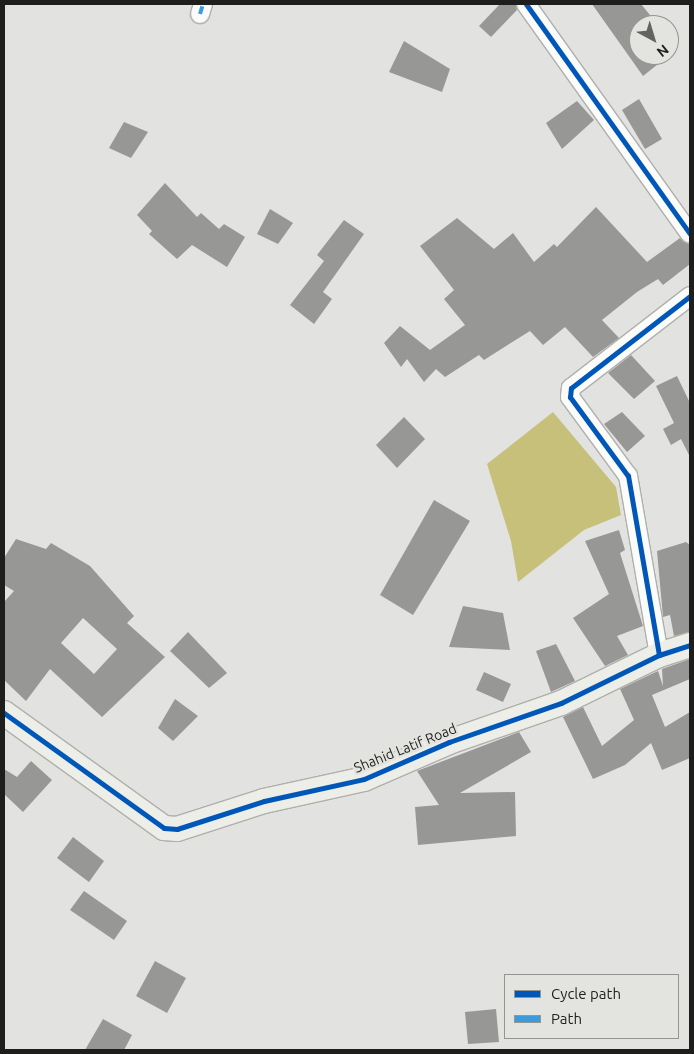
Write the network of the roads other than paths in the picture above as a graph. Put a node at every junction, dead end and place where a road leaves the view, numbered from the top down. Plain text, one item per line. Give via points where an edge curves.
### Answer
1 (526, 4) edge
2 (690, 234) edge
3 (690, 296) edge
4 (690, 645) edge
5 (659, 655) junction
6 (4, 713) edge

1 - 2 street
3 - 5 street via 571,388 570,397 628,476
4 - 5 street, Shahid Latif Road
5 - 6 street, Shahid Latif Road via 561,703 449,742 364,779 264,801 177,829 164,828

